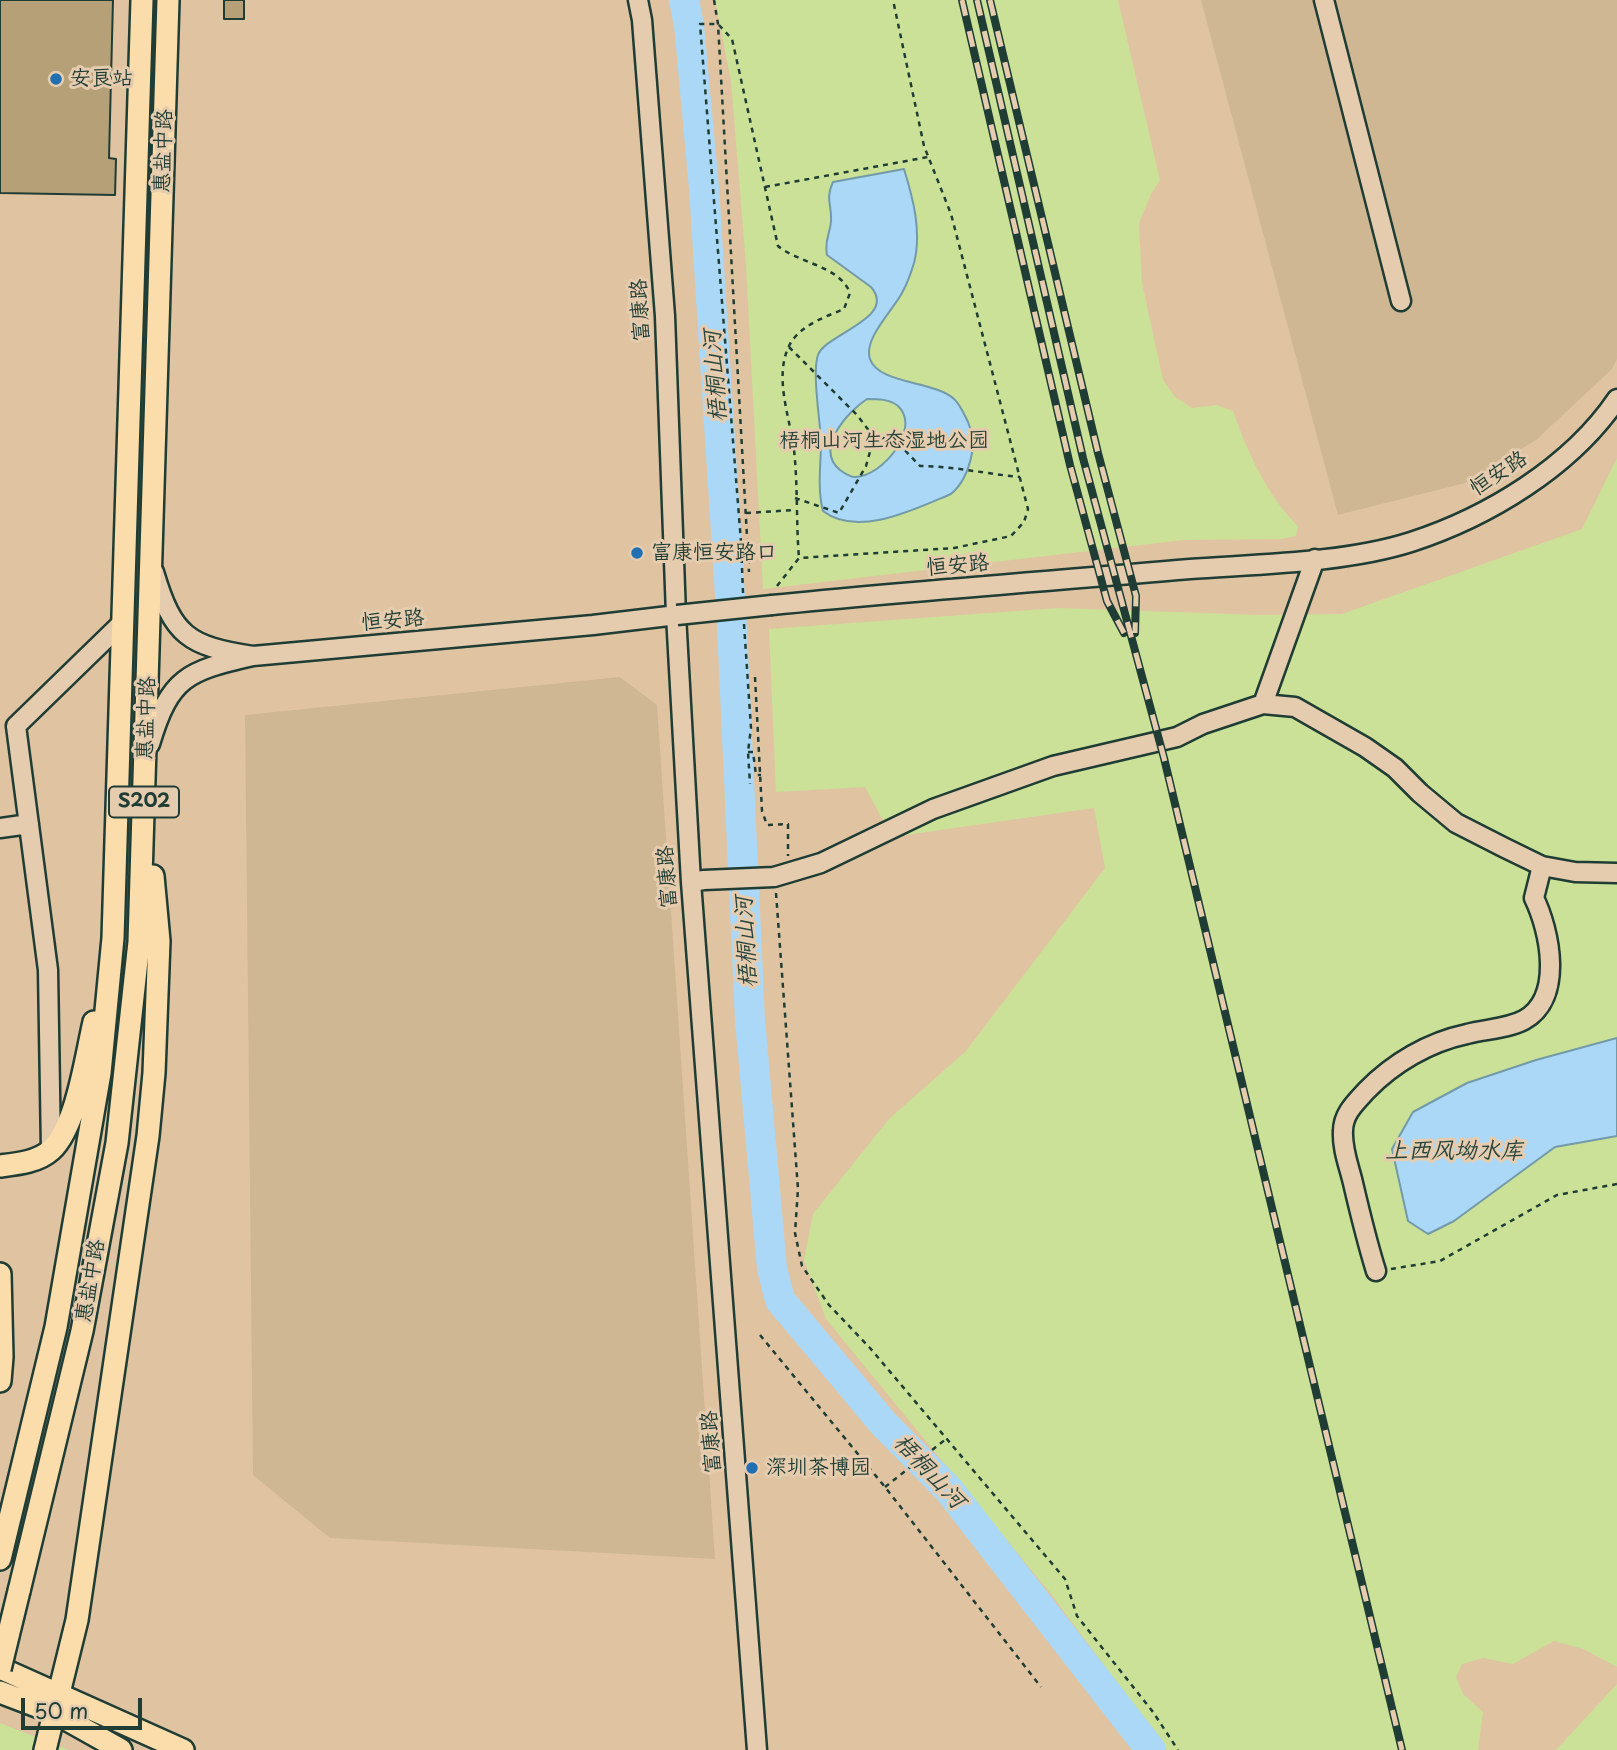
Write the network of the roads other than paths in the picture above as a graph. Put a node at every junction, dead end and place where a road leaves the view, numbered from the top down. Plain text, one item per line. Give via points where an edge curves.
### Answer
1 (142, 0) edge
2 (168, 0) edge
3 (638, 0) edge
4 (1324, 0) edge
5 (1401, 300) dead end
6 (1617, 399) edge
7 (1315, 559) junction
8 (152, 565) junction
9 (677, 615) junction
10 (124, 622) junction
11 (253, 656) junction
12 (1263, 704) junction
13 (146, 758) junction
14 (145, 790) junction
15 (29, 824) junction
16 (0, 828) edge
17 (1542, 866) junction
18 (1617, 873) edge
19 (697, 881) junction
20 (113, 938) junction
21 (51, 1150) junction
22 (0, 1166) edge
23 (1376, 1271) road end
24 (0, 1274) edge
25 (0, 1381) edge
26 (0, 1559) edge
27 (0, 1668) edge
28 (0, 1692) edge
29 (57, 1703) junction
30 (45, 1750) edge
31 (121, 1750) edge
32 (183, 1750) edge
33 (757, 1750) edge

1 - 10 main road, 惠盐中路 / S202
2 - 8 main road, 惠盐中路 / S202
3 - 9 street, 富康路 via 665,316
4 - 5 street
6 - 7 street, 恒安路 via 1574,449 1511,496 1458,525 1409,543
7 - 9 street, 恒安路, bridge
7 - 12 street
8 - 11 street via 164,606 183,631 205,646
8 - 13 main road, 惠盐中路 / S202
9 - 11 street, 恒安路
9 - 19 street, 富康路
10 - 15 street via 16,726
10 - 20 main road, 惠盐中路 / S202
11 - 13 street via 212,666 169,694
12 - 17 street via 1295,707 1365,747 1456,823
12 - 19 street via 1177,737 1054,766 933,808 821,863 769,877
13 - 14 main road, 惠盐中路 / S202
14 - 27 main road, 惠盐中路 / S202, bridge via 139,942 117,1143 82,1331
14 - 29 main road via 159,941 148,1136 76,1620
15 - 16 street
15 - 21 street via 48,970
17 - 18 street
17 - 23 street via 1534,898 1543,916 1551,966 1547,992 1538,1007 1513,1024 1458,1036 1406,1057 1349,1109 1342,1129 1345,1152
19 - 33 street, 富康路
20 - 21 main road via 72,1116
20 - 26 main road, 惠盐中路 / S202 via 100,1073 56,1327
21 - 22 main road via 29,1161
24 - 25 main road
27 - 29 main road
28 - 29 main road
29 - 30 main road
29 - 31 main road
29 - 32 main road

